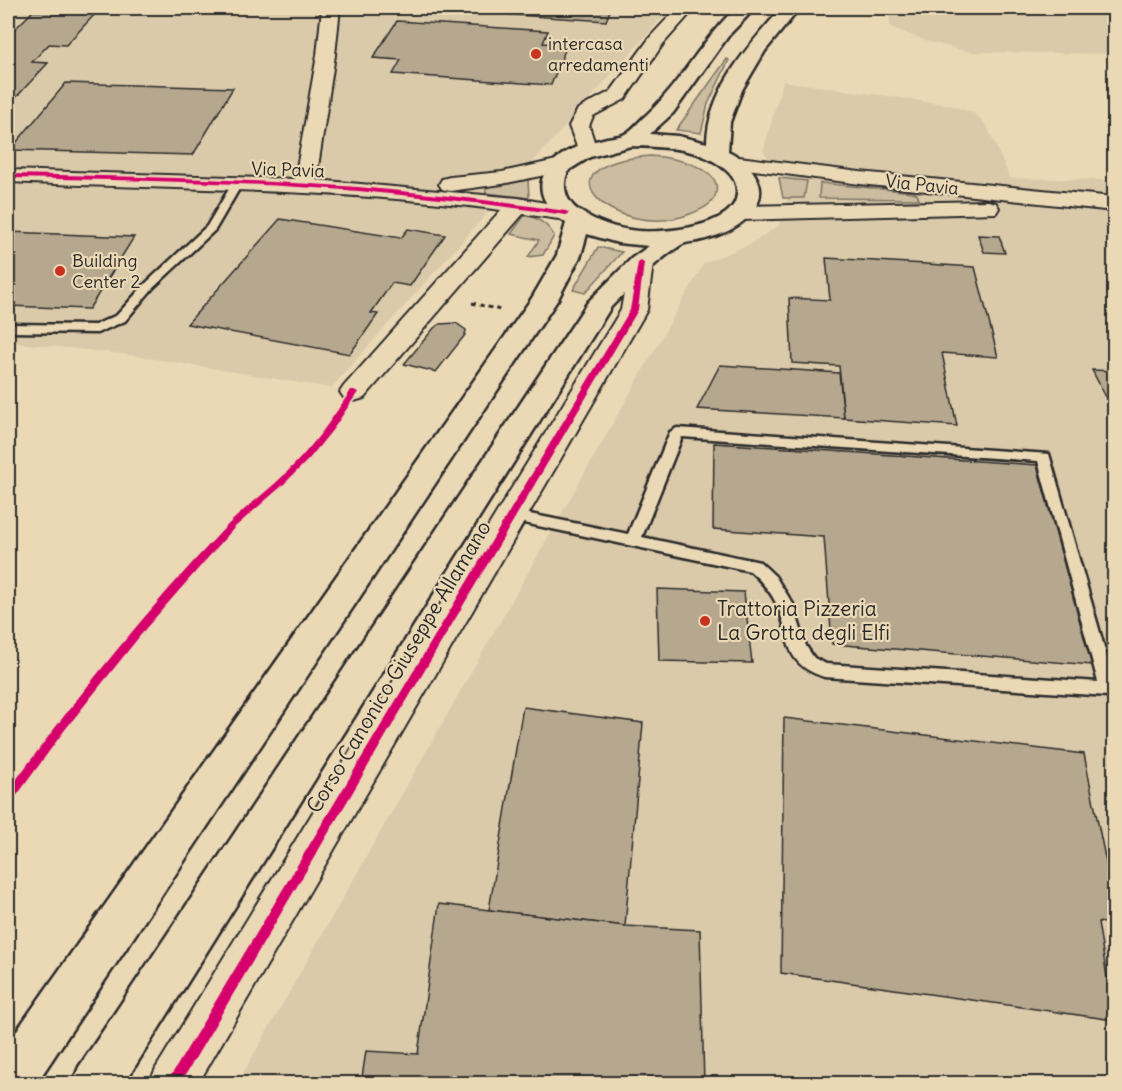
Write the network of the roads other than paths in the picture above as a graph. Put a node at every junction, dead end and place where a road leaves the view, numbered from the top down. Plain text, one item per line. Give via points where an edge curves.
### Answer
1 (331, 8) edge
2 (686, 8) edge
3 (746, 8) edge
4 (791, 8) edge
5 (632, 140) junction
6 (587, 150) junction
7 (724, 158) junction
8 (561, 165) junction
9 (8, 176) edge
10 (237, 184) junction
11 (304, 187) junction
12 (374, 189) junction
13 (519, 205) junction
14 (1114, 205) edge
15 (740, 213) junction
16 (572, 217) junction
17 (675, 238) junction
18 (641, 263) junction
19 (8, 328) edge
20 (354, 392) dead end
21 (510, 515) junction
22 (633, 540) junction
23 (8, 1083) edge
24 (96, 1083) edge
25 (171, 1083) edge

1 - 11 street
2 - 6 street via 657,40 618,95 585,113 579,126
3 - 5 main road via 722,32 666,109
4 - 7 main road via 735,80 719,124
5 - 6 main road
5 - 7 main road via 691,145
6 - 8 main road
7 - 14 street, Via Pavia via 860,178
7 - 15 main road via 743,174 749,187 748,200
8 - 12 street, Via Pavia via 501,178
8 - 16 main road via 553,180 554,197
9 - 10 street, Via Pavia
10 - 11 street, Via Pavia
10 - 19 lane via 211,228 121,318 97,329
11 - 12 street, Via Pavia
12 - 13 street, Via Pavia
13 - 16 street, Via Pavia
13 - 20 street
14 - 15 street, Via Pavia
15 - 17 main road via 702,233
16 - 17 main road via 606,232
16 - 23 main road via 569,255 533,317
17 - 18 main road, Corso Canonico Giuseppe Allamano
18 - 21 street, Corso Canonico Giuseppe Allamano via 634,309
18 - 24 main road, Corso Canonico Giuseppe Allamano via 595,311
21 - 22 lane
21 - 25 street, Corso Canonico Giuseppe Allamano
22 - 22 lane via 755,566 770,580 785,604 798,648 808,663 824,670 1108,689 1044,457 677,432

